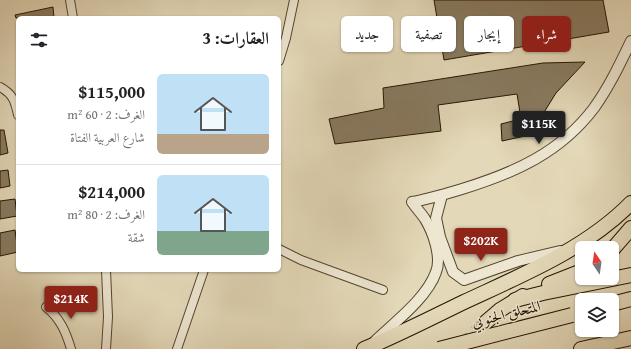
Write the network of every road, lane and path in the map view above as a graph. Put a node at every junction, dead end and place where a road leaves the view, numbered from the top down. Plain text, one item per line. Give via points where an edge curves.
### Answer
1 (70, 0) edge
2 (294, 0) edge
3 (73, 16) edge
4 (631, 41) edge
5 (281, 54) edge
6 (0, 87) edge
7 (16, 104) edge
8 (442, 195) junction
9 (631, 203) edge
10 (631, 228) edge
11 (437, 239) junction
12 (619, 242) edge
13 (572, 249) junction
14 (281, 250) edge
15 (106, 272) edge
16 (203, 272) edge
17 (575, 274) edge
18 (631, 276) edge
19 (383, 290) dead end
20 (631, 299) edge
21 (515, 300) junction
22 (619, 302) edge
23 (46, 307) dead end
24 (575, 314) edge
25 (486, 322) tunnel mouth
26 (631, 338) edge
27 (367, 348) edge
28 (71, 349) edge
29 (106, 349) edge
30 (177, 349) edge
31 (439, 349) edge
32 (582, 349) edge

1 - 3 street
2 - 5 street
4 - 8 street via 605,92 593,109 564,139 537,159 512,172
6 - 7 street via 11,93
8 - 11 street via 436,218
8 - 11 street via 412,202
9 - 13 highway via 600,230
10 - 12 highway
11 - 13 street via 453,272 464,280 518,261
11 - 27 street via 437,272 430,284 414,304
13 - 27 highway
14 - 19 street via 301,260
15 - 29 street
16 - 30 street
17 - 21 highway
18 - 21 highway
20 - 22 highway
21 - 25 highway
23 - 28 street via 62,325
24 - 31 highway, المتحلق الجنوبي, bridge
26 - 32 highway

